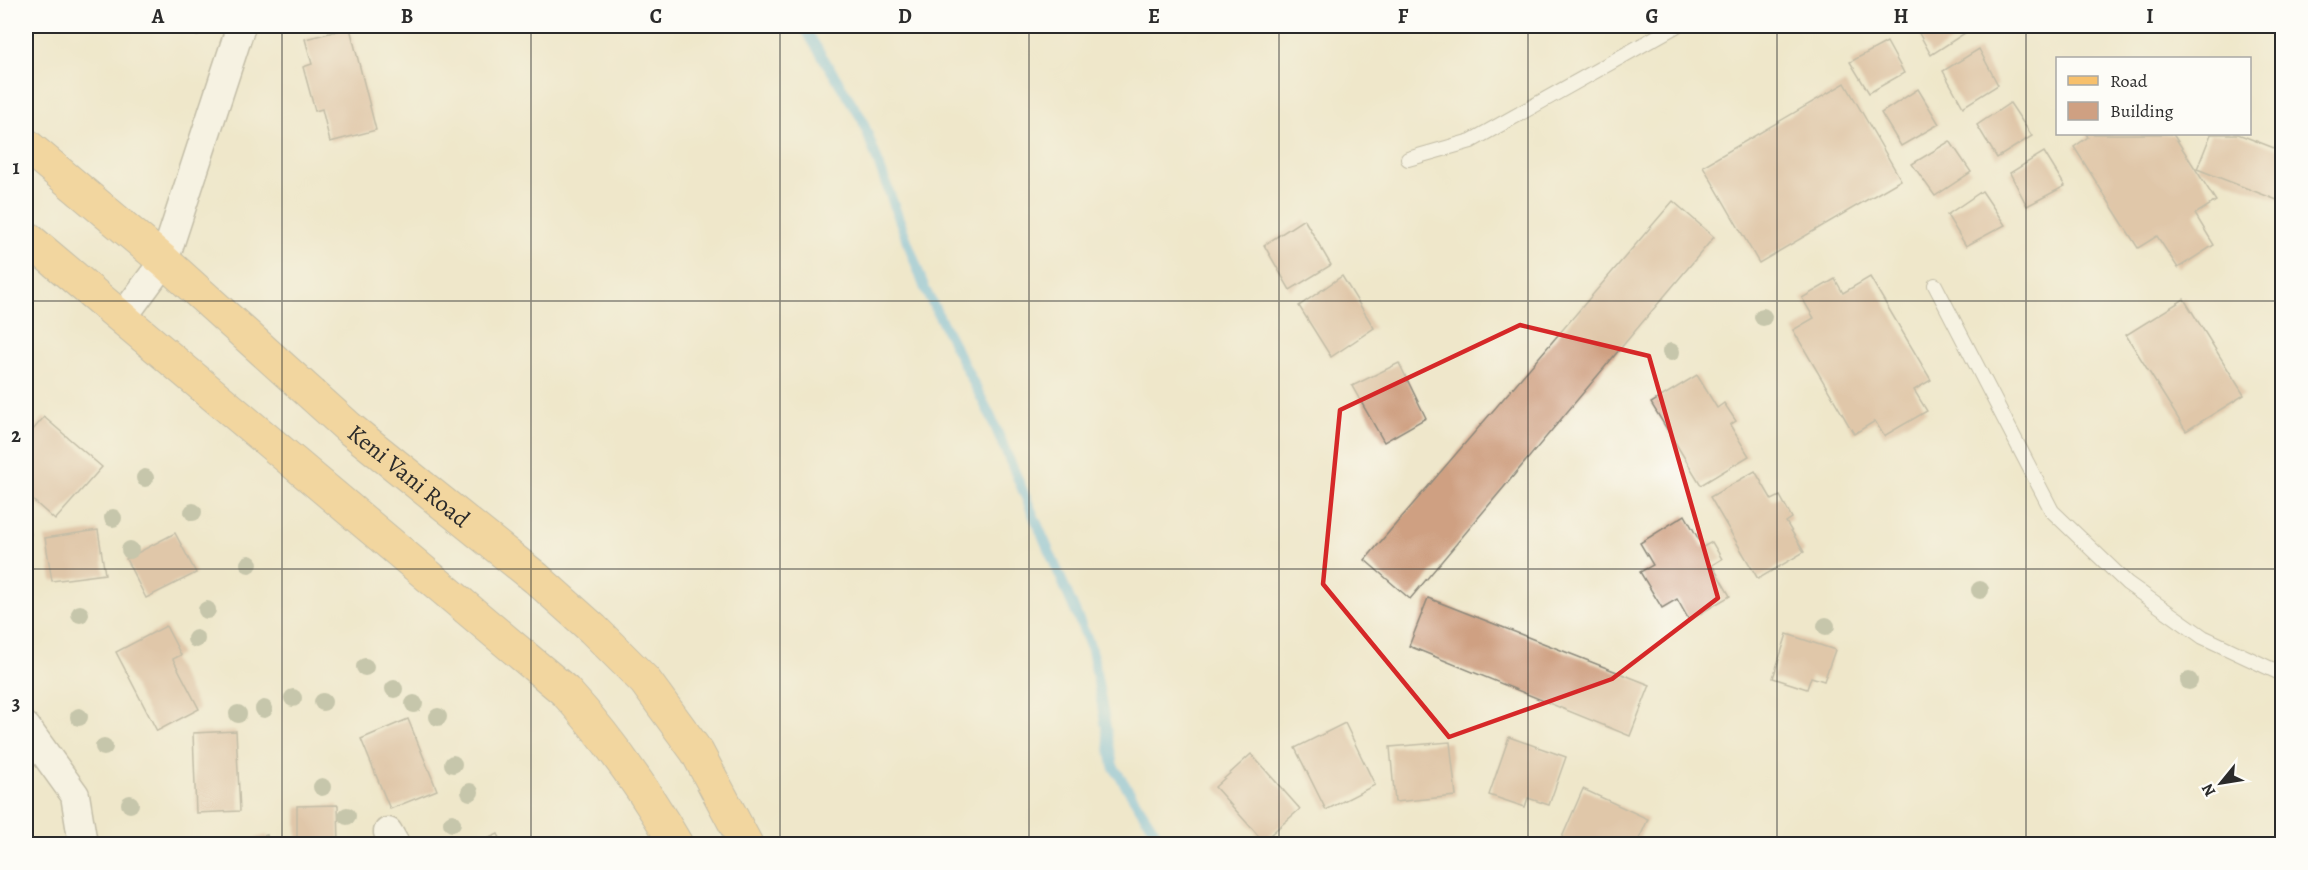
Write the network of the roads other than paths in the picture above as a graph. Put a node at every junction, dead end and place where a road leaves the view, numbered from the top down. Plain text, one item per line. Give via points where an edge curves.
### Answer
1 (241, 26) edge
2 (1677, 26) edge
3 (26, 144) edge
4 (1408, 159) dead end
5 (26, 237) edge
6 (164, 261) junction
7 (1935, 285) dead end
8 (122, 318) junction
9 (2283, 674) edge
10 (26, 727) edge
11 (83, 844) edge
12 (676, 844) edge
13 (746, 844) edge

1 - 6 street
2 - 4 lane via 1471,141
3 - 6 main road, Keni Vani Road
5 - 8 main road
6 - 8 street
6 - 13 main road, Keni Vani Road via 349,428 536,578 645,681 697,752
7 - 9 lane via 2052,512 2127,583 2203,637
8 - 12 main road via 565,691 598,727
10 - 11 street via 75,795

